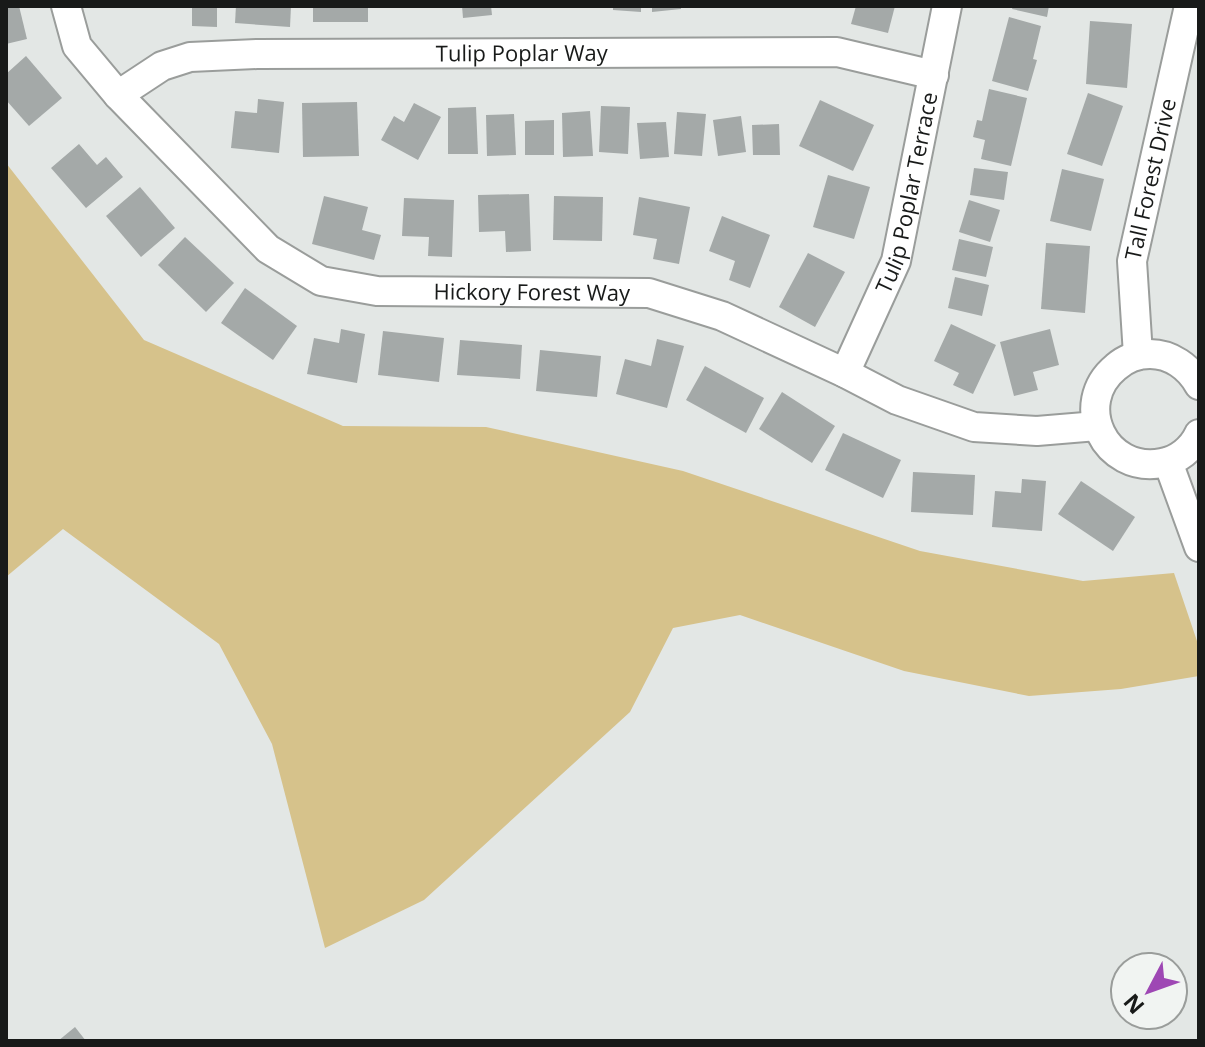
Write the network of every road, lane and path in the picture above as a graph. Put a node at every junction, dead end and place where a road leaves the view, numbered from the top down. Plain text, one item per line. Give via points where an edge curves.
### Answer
1 (66, 6) edge
2 (947, 6) edge
3 (1189, 6) edge
4 (934, 75) junction
5 (118, 95) junction
6 (1138, 355) junction
7 (845, 373) junction
8 (1199, 385) edge
9 (1097, 426) junction
10 (1199, 434) edge
11 (1168, 462) junction
12 (1199, 547) edge

1 - 5 street, Hickory Forest Way via 77,46
2 - 4 street, Tulip Poplar Terrace
3 - 6 street, Tall Forest Drive via 1132,261
4 - 5 street, Tulip Poplar Way via 837,52 257,54 190,57 162,66
4 - 7 street, Tulip Poplar Terrace via 896,261
5 - 7 street, Hickory Forest Way via 268,249 321,281 377,291 649,293 722,316
6 - 8 street via 1180,363
6 - 9 street via 1108,373 1098,391
7 - 9 street, Hickory Forest Way via 897,400 974,427 1037,431
9 - 11 street via 1106,443 1132,462
10 - 11 street via 1182,455
11 - 12 street

